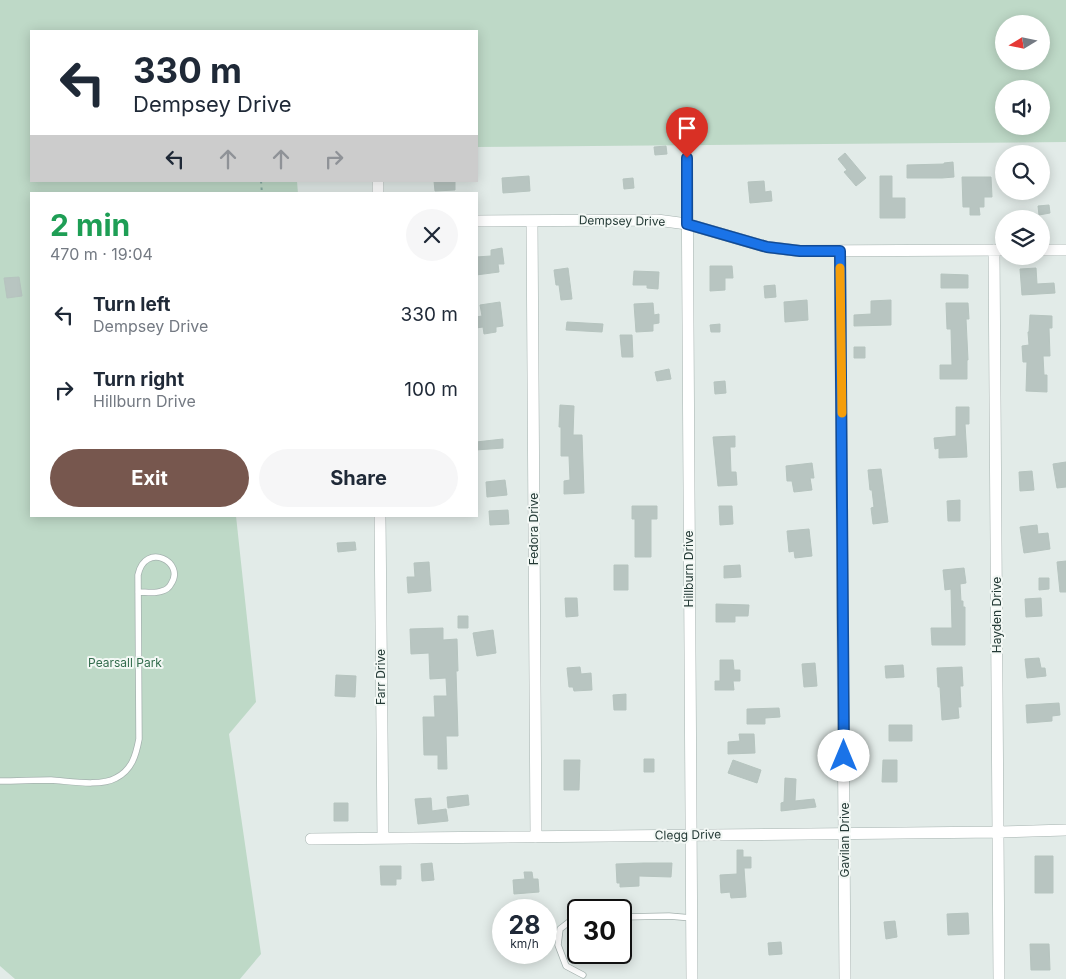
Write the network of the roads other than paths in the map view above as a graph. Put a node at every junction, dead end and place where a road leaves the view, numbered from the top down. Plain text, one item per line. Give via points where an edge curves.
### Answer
1 (687, 158) dead end
2 (478, 221) edge
3 (532, 221) junction
4 (687, 224) junction
5 (995, 250) edge
6 (1050, 250) edge
7 (1066, 250) edge
8 (840, 251) junction
9 (999, 265) edge
10 (380, 517) edge
11 (138, 592) junction
12 (0, 781) edge
13 (1066, 830) edge
14 (999, 832) junction
15 (691, 834) junction
16 (845, 834) junction
17 (536, 837) junction
18 (382, 838) junction
19 (311, 839) dead end
20 (632, 917) edge
21 (692, 918) junction
22 (567, 924) edge
23 (583, 975) dead end
24 (692, 979) edge
25 (845, 979) edge
26 (1000, 979) edge

1 - 4 street, Hillburn Drive
2 - 3 street, Dempsey Drive
3 - 4 street, Dempsey Drive via 657,220
3 - 17 street, Fedora Drive
4 - 8 street, Dempsey Drive via 767,247
4 - 15 street, Hillburn Drive
5 - 8 street, Dempsey Drive
6 - 7 street
8 - 16 street, Gavilan Drive
9 - 14 street, Hayden Drive
10 - 18 street, Farr Drive
11 - 11 lane via 156,593 169,587 174,575 169,562 156,557 143,562 138,575
11 - 12 lane via 139,739 130,768 116,778 96,783
13 - 14 street, Clegg Drive
14 - 16 street, Clegg Drive
14 - 26 street, Hayden Drive
15 - 16 street, Clegg Drive
15 - 17 street, Clegg Drive
15 - 21 street, Hillburn Drive
16 - 25 street, Gavilan Drive
17 - 18 street, Clegg Drive
18 - 19 street, Clegg Drive
20 - 21 lane
21 - 24 street, Hillburn Drive
22 - 23 lane via 560,929 558,945 566,966

